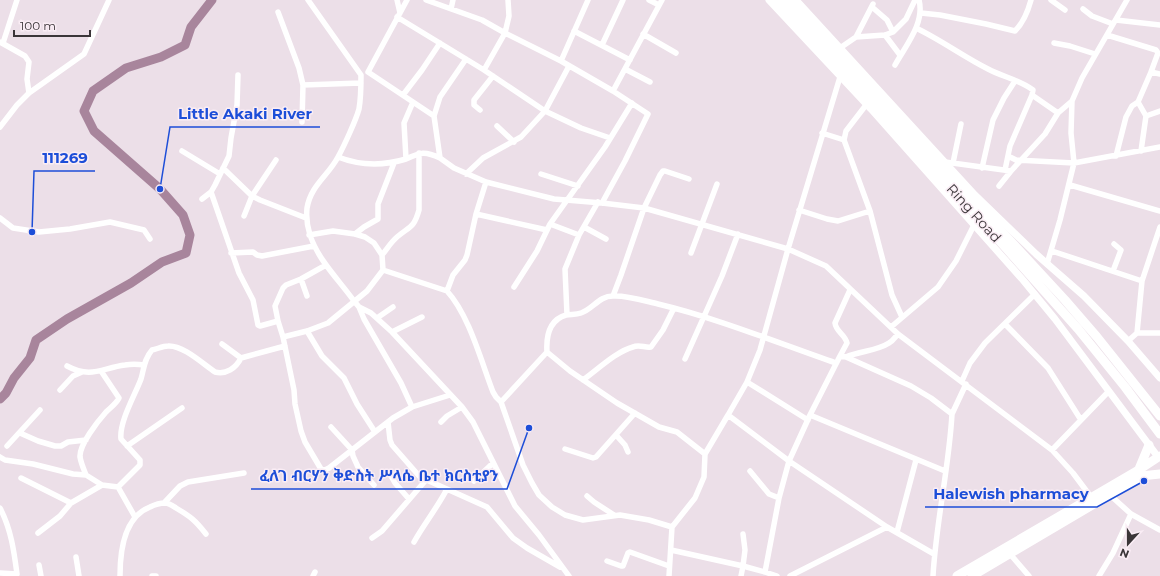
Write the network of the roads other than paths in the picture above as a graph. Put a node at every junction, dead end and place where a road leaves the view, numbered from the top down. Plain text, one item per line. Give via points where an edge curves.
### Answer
1 (17, 0) edge
2 (109, 0) edge
3 (308, 0) edge
4 (397, 0) edge
5 (407, 0) edge
6 (426, 0) edge
7 (453, 0) edge
8 (508, 0) edge
9 (588, 0) edge
10 (623, 0) edge
11 (649, 0) edge
12 (769, 0) edge
13 (778, 0) edge
14 (788, 0) edge
15 (796, 0) edge
16 (915, 0) edge
17 (919, 0) edge
18 (1031, 0) edge
19 (1051, 0) edge
20 (1128, 0) edge
21 (660, 2) edge
22 (451, 9) junction
23 (1083, 9) dead end
24 (1065, 10) dead end
25 (278, 12) dead end
26 (921, 13) junction
27 (398, 15) junction
28 (1114, 22) junction
29 (1160, 25) edge
30 (916, 28) junction
31 (574, 31) junction
32 (893, 32) junction
33 (505, 33) junction
34 (643, 34) junction
35 (885, 35) junction
36 (1107, 35) junction
37 (856, 37) junction
38 (1, 43) edge
39 (440, 43) junction
40 (1054, 43) dead end
41 (602, 45) junction
42 (840, 48) junction
43 (676, 53) dead end
44 (1095, 54) junction
45 (900, 56) junction
46 (466, 58) junction
47 (630, 60) junction
48 (561, 61) junction
49 (895, 65) dead end
50 (569, 66) junction
51 (625, 69) junction
52 (484, 70) junction
53 (368, 72) junction
54 (1151, 72) junction
55 (1160, 74) edge
56 (238, 75) dead end
57 (360, 75) junction
58 (493, 76) junction
59 (840, 77) junction
60 (1015, 81) junction
61 (650, 82) dead end
62 (361, 83) junction
63 (303, 85) junction
64 (612, 91) junction
65 (29, 93) junction
66 (403, 95) junction
67 (1032, 95) junction
68 (1072, 101) junction
69 (413, 102) junction
70 (1138, 102) junction
71 (632, 103) junction
72 (866, 105) junction
73 (480, 110) dead end
74 (545, 111) junction
75 (1160, 111) edge
76 (1058, 113) junction
77 (434, 116) junction
78 (1146, 116) junction
79 (302, 122) dead end
80 (961, 124) dead end
81 (496, 126) dead end
82 (0, 127) edge
83 (822, 133) junction
84 (610, 138) junction
85 (844, 140) junction
86 (514, 142) junction
87 (1160, 147) edge
88 (182, 150) dead end
89 (1141, 151) junction
90 (419, 153) junction
91 (1008, 156) junction
92 (1116, 156) junction
93 (338, 157) junction
94 (440, 158) junction
95 (406, 159) junction
96 (276, 160) dead end
97 (1022, 160) junction
98 (945, 162) junction
99 (394, 163) junction
100 (953, 163) junction
101 (1074, 164) junction
102 (223, 168) junction
103 (982, 168) junction
104 (1008, 171) junction
105 (220, 174) junction
106 (466, 174) junction
107 (541, 174) dead end
108 (688, 179) dead end
109 (486, 182) junction
110 (717, 184) dead end
111 (1070, 185) junction
112 (578, 186) junction
113 (999, 186) dead end
114 (210, 192) junction
115 (252, 196) junction
116 (202, 199) dead end
117 (567, 200) junction
118 (600, 202) junction
119 (644, 208) junction
120 (799, 210) junction
121 (870, 211) junction
122 (1160, 211) edge
123 (476, 214) junction
124 (244, 216) dead end
125 (0, 218) edge
126 (306, 218) junction
127 (550, 224) junction
128 (702, 224) junction
129 (974, 225) junction
130 (584, 227) junction
131 (1160, 227) edge
132 (547, 230) junction
133 (355, 234) junction
134 (738, 234) junction
135 (309, 235) junction
136 (579, 235) junction
137 (150, 239) dead end
138 (606, 239) dead end
139 (1114, 244) dead end
140 (314, 246) junction
141 (788, 249) junction
142 (1052, 251) junction
143 (231, 253) junction
144 (691, 253) dead end
145 (382, 255) junction
146 (1047, 264) junction
147 (326, 265) junction
148 (383, 270) junction
149 (1113, 271) junction
150 (300, 279) junction
151 (1142, 281) junction
152 (514, 287) dead end
153 (850, 290) junction
154 (447, 291) junction
155 (1035, 294) junction
156 (307, 296) dead end
157 (613, 296) junction
158 (354, 301) junction
159 (359, 306) junction
160 (393, 308) dead end
161 (674, 308) junction
162 (566, 315) junction
163 (422, 317) dead end
164 (703, 317) junction
165 (902, 317) junction
166 (377, 318) junction
167 (278, 321) junction
168 (1005, 324) junction
169 (890, 327) junction
170 (307, 331) junction
171 (392, 332) junction
172 (1137, 333) junction
173 (1160, 333) edge
174 (898, 334) junction
175 (283, 337) junction
176 (763, 338) junction
177 (1128, 341) junction
178 (222, 344) dead end
179 (285, 346) junction
180 (548, 352) junction
181 (843, 356) junction
182 (241, 358) junction
183 (686, 359) dead end
184 (836, 363) junction
185 (144, 364) junction
186 (67, 366) dead end
187 (101, 371) junction
188 (82, 372) junction
189 (1160, 377) edge
190 (583, 380) junction
191 (747, 382) junction
192 (964, 383) junction
193 (60, 390) dead end
194 (1109, 391) junction
195 (450, 395) junction
196 (501, 402) junction
197 (462, 407) junction
198 (182, 408) dead end
199 (412, 408) junction
200 (40, 410) dead end
201 (635, 413) junction
202 (952, 414) junction
203 (728, 415) junction
204 (1160, 416) edge
205 (809, 418) junction
206 (1081, 420) junction
207 (388, 422) junction
208 (441, 422) dead end
209 (331, 427) dead end
210 (375, 432) junction
211 (20, 433) junction
212 (1160, 434) edge
213 (616, 435) junction
214 (86, 440) junction
215 (1149, 445) junction
216 (7, 446) dead end
217 (127, 446) junction
218 (565, 449) dead end
219 (352, 450) junction
220 (1052, 450) junction
221 (628, 452) dead end
222 (705, 454) junction
223 (0, 457) edge
224 (1160, 459) edge
225 (916, 460) junction
226 (790, 462) junction
227 (493, 463) junction
228 (750, 471) dead end
229 (945, 471) junction
230 (244, 472) dead end
231 (1139, 474) junction
232 (1160, 474) edge
233 (86, 476) junction
234 (391, 476) dead end
235 (21, 478) dead end
236 (426, 480) junction
237 (474, 481) dead end
238 (374, 485) dead end
239 (102, 486) junction
240 (118, 487) junction
241 (447, 489) junction
242 (1110, 495) junction
243 (587, 496) dead end
244 (1091, 497) junction
245 (779, 498) junction
246 (409, 499) junction
247 (71, 503) junction
248 (164, 503) junction
249 (0, 508) edge
250 (1131, 514) junction
251 (614, 515) junction
252 (135, 517) junction
253 (672, 527) junction
254 (887, 527) junction
255 (1160, 530) edge
256 (897, 532) junction
257 (38, 533) dead end
258 (206, 534) dead end
259 (743, 534) dead end
260 (372, 538) dead end
261 (414, 542) dead end
262 (671, 550) junction
263 (934, 554) junction
264 (1010, 554) junction
265 (76, 557) dead end
266 (607, 561) dead end
267 (40, 565) dead end
268 (669, 566) junction
269 (743, 566) junction
270 (562, 568) junction
271 (765, 572) junction
272 (0, 573) edge
273 (18, 575) edge
274 (41, 576) edge
275 (78, 576) edge
276 (120, 576) edge
277 (152, 576) edge
278 (156, 576) edge
279 (569, 576) edge
280 (669, 576) edge
281 (741, 576) edge
282 (759, 576) edge
283 (777, 576) edge
284 (790, 576) edge
285 (933, 576) edge
286 (957, 576) edge
287 (972, 576) edge
288 (1029, 576) edge
289 (1099, 576) edge

1 - 38 street
2 - 65 street via 84,54
3 - 57 street
4 - 27 street
5 - 27 street
6 - 22 street
7 - 22 street
8 - 33 street via 509,16
9 - 31 street
10 - 41 street
11 - 21 street
12 - 59 street
13 - 212 main road, Ring Road via 1073,323
14 - 204 main road, Ring Road via 1065,300
15 - 42 street
16 - 32 street via 906,19
17 - 26 street
18 - 26 street via 1015,31
19 - 24 street
20 - 28 street
21 - 34 street
22 - 33 street via 482,20
23 - 28 street via 1092,16
25 - 63 street
26 - 30 street
27 - 39 street
27 - 53 street
28 - 29 street
28 - 36 street
30 - 45 street
30 - 60 street via 972,61
31 - 41 street
31 - 48 street
32 - 35 street
32 - 37 street via 887,20 873,5
33 - 48 street
33 - 52 street
34 - 43 street
34 - 47 street
35 - 37 street
35 - 45 street
36 - 44 street
36 - 54 street via 1158,51
37 - 42 street
38 - 65 street via 28,59
39 - 46 street
39 - 66 street
40 - 44 street
41 - 47 street
42 - 98 street
44 - 68 street
45 - 49 street
46 - 52 street
46 - 77 street via 440,97
47 - 51 street
48 - 50 street
50 - 64 street
50 - 74 street
51 - 61 street
51 - 64 street
52 - 58 street
53 - 57 street
53 - 66 street
54 - 55 street
54 - 70 street
56 - 102 street via 237,105 230,152
57 - 62 street
58 - 73 street via 474,100 474,105
58 - 74 street
59 - 72 street
59 - 83 street
60 - 67 street via 1032,88
60 - 103 street via 993,120
62 - 63 street
62 - 93 street via 359,109
63 - 79 street
64 - 71 street
65 - 82 street
66 - 69 street
67 - 76 street
67 - 91 street
68 - 76 street
68 - 101 street via 1071,133
69 - 77 street
69 - 95 street via 404,122
70 - 78 street
70 - 92 street via 1132,106 1126,117
71 - 84 street
71 - 118 street via 648,114 626,161
72 - 85 street via 846,131
72 - 129 street
74 - 84 street
74 - 86 street
75 - 78 street
76 - 97 street via 1045,134
77 - 94 street
78 - 89 street
80 - 100 street
81 - 86 street
83 - 85 street
83 - 120 street
84 - 112 street
85 - 121 street
86 - 106 street via 483,158
87 - 89 street
88 - 105 street
89 - 92 street
90 - 94 street via 430,153
90 - 95 street
90 - 145 street via 417,217 411,228 397,237
91 - 97 street
91 - 104 street
92 - 101 street
93 - 99 street via 363,164
93 - 126 street via 311,194
94 - 106 street
95 - 99 street
96 - 115 street
97 - 101 street
97 - 104 street
98 - 100 street
98 - 146 street via 986,206
99 - 133 street via 378,204 378,219
100 - 103 street
101 - 111 street
102 - 105 street
102 - 115 street
103 - 104 street
104 - 113 street
105 - 114 street
106 - 109 street
107 - 112 street
108 - 119 street via 663,172
109 - 117 street via 554,200
109 - 123 street
110 - 128 street
111 - 122 street
111 - 142 street
112 - 117 street
114 - 116 street
114 - 143 street via 224,226
115 - 124 street
115 - 126 street
117 - 118 street
117 - 127 street
118 - 119 street
118 - 130 street
119 - 128 street
119 - 157 street
120 - 121 street via 827,220 838,221
120 - 141 street
121 - 165 street via 892,295
123 - 132 street
123 - 154 street via 467,255 453,274
125 - 137 street via 13,228 39,232 114,223 144,230
126 - 135 street
127 - 132 street
127 - 136 street
128 - 134 street
128 - 144 street
129 - 155 street
129 - 165 street via 956,261 938,287
130 - 136 street
130 - 138 street
131 - 151 street
132 - 152 street
133 - 135 street via 333,231
133 - 145 street via 370,240
134 - 141 street
134 - 164 street
135 - 140 street
136 - 162 street via 566,269
139 - 149 street via 1121,250
140 - 143 street via 262,256 253,252
140 - 147 street
141 - 153 street via 826,266
141 - 176 street
142 - 146 street
142 - 149 street
143 - 167 street via 253,300 258,325
145 - 148 street
146 - 177 street via 1084,296
147 - 150 street
147 - 158 street
148 - 154 street
148 - 158 street via 367,291
149 - 151 street
150 - 156 street
150 - 167 street via 286,285 280,293 275,306
151 - 172 street
153 - 169 street
153 - 181 street via 835,323 837,331 847,343
154 - 196 street via 463,315 493,392
155 - 168 street
155 - 194 street
157 - 161 street
157 - 162 street via 600,300 584,312
158 - 159 street
158 - 170 street via 328,323
159 - 166 street
159 - 199 street
160 - 166 street
161 - 164 street
161 - 190 street via 651,347 632,347
162 - 180 street via 557,319 550,328 546,342
163 - 171 street
164 - 176 street
164 - 183 street
165 - 169 street
166 - 171 street
167 - 175 street
168 - 192 street via 970,363
168 - 206 street via 1048,368
169 - 174 street
170 - 175 street
170 - 210 street via 322,356 344,378
171 - 195 street
172 - 173 street
172 - 177 street
174 - 181 street via 888,344
174 - 192 street
175 - 179 street
176 - 184 street
176 - 191 street
177 - 189 street
178 - 182 street
179 - 182 street
179 - 219 street via 301,431 319,466 325,470
180 - 190 street
180 - 196 street
181 - 184 street
181 - 202 street via 911,386
182 - 185 street via 230,370 219,373 186,352 168,346 152,350
184 - 205 street
185 - 187 street via 126,364
185 - 217 street via 121,431 121,439
186 - 188 street
187 - 188 street
187 - 214 street via 119,398
188 - 193 street via 73,376
190 - 201 street via 617,404
191 - 203 street
191 - 205 street
192 - 202 street
192 - 220 street
194 - 206 street
194 - 215 street
195 - 197 street
195 - 199 street
196 - 251 street via 524,465 539,495 560,512 577,519 589,520
197 - 208 street
197 - 227 street via 473,422
198 - 217 street
199 - 207 street
200 - 211 street
201 - 213 street
201 - 222 street via 659,427 677,432
202 - 229 street
203 - 222 street
203 - 226 street
205 - 225 street
205 - 226 street
206 - 220 street
207 - 210 street
207 - 236 street via 392,445
209 - 219 street
210 - 219 street
211 - 214 street via 55,446
211 - 216 street
213 - 218 street via 593,458
213 - 221 street
214 - 233 street via 80,458
215 - 224 street
215 - 231 main road
217 - 240 street via 140,460 140,465
219 - 238 street via 358,467
220 - 244 street
222 - 253 street via 704,477 695,498
223 - 233 street
224 - 231 main road
225 - 229 street
225 - 256 street
226 - 245 street
226 - 254 street
227 - 237 street
227 - 270 street via 515,506
228 - 245 street via 769,494
229 - 263 street
230 - 248 street via 188,482 180,486
231 - 232 main road
231 - 242 main road
231 - 244 main road
233 - 239 street
234 - 246 street
235 - 247 street
236 - 241 street
236 - 246 street
239 - 240 street
239 - 247 street
240 - 252 street
241 - 261 street
241 - 270 street via 487,506 513,538
242 - 250 street
242 - 264 main road
243 - 251 street
244 - 286 main road
245 - 271 street
246 - 260 street via 382,531
247 - 257 street via 57,519
248 - 252 street via 144,509
248 - 258 street via 192,518
249 - 273 street via 7,520
250 - 255 street
250 - 289 street
251 - 253 street via 634,516
252 - 276 street via 122,548
253 - 262 street
254 - 256 street
254 - 284 street
256 - 263 street
259 - 269 street
262 - 268 street
262 - 269 street
263 - 285 street
264 - 287 main road
264 - 288 street
265 - 275 street
266 - 268 street via 623,566 630,552
267 - 274 street
268 - 280 street
269 - 271 street
269 - 281 street
270 - 279 street
271 - 282 street
271 - 283 street
272 - 273 street
277 - 278 street

